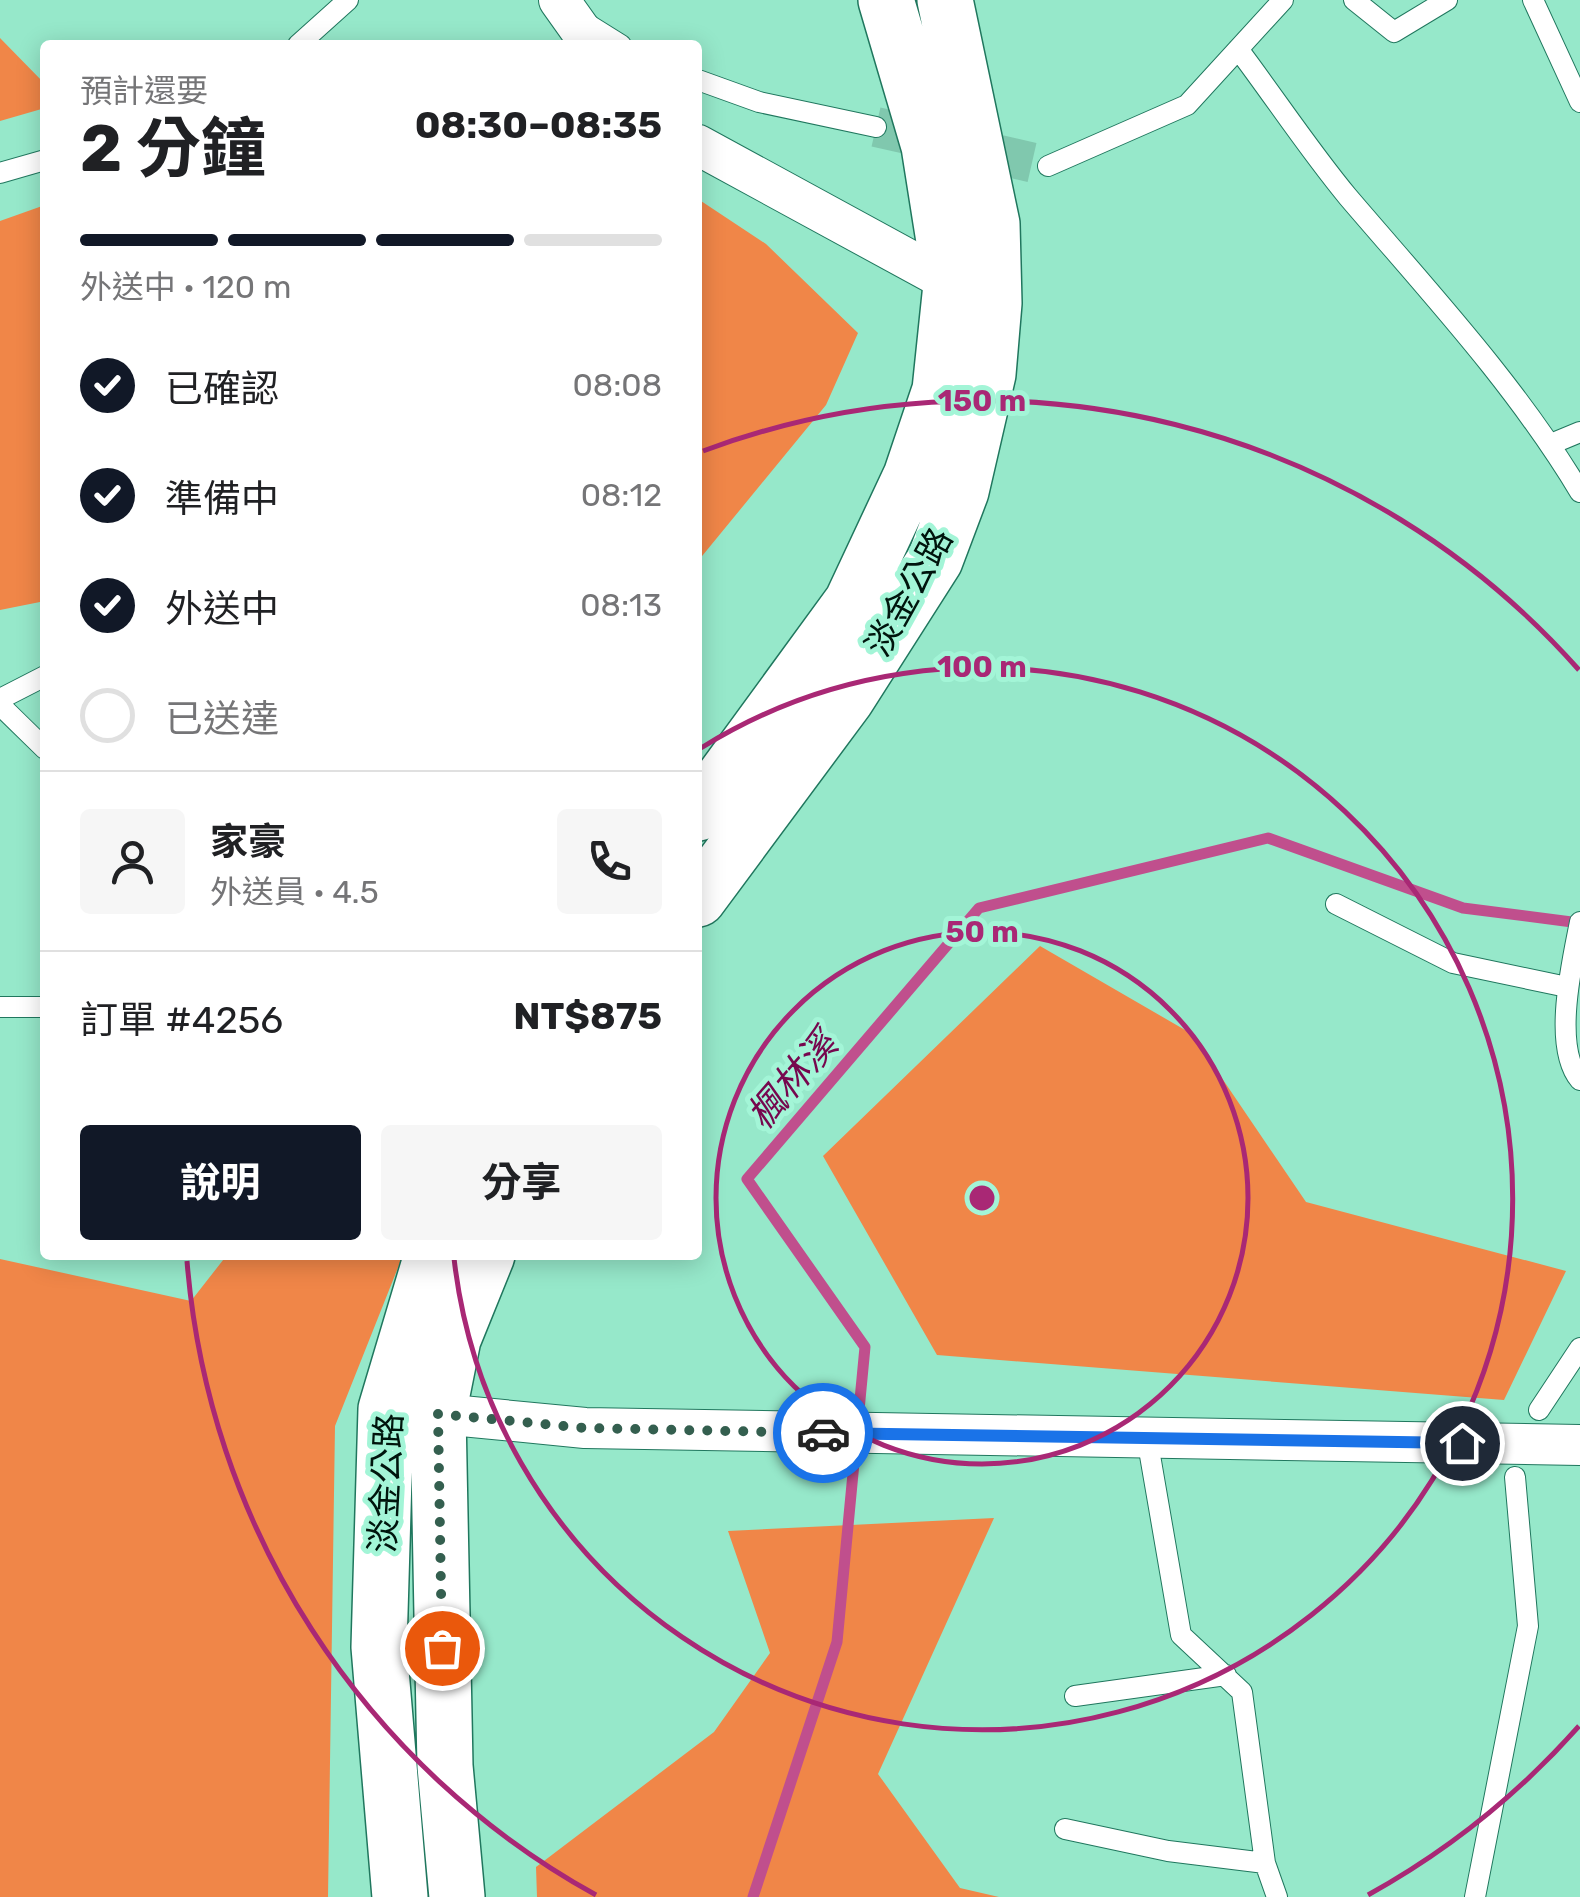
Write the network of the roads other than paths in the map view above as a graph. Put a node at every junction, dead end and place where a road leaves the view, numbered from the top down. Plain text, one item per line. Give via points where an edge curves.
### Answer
1 (348, 0) edge
2 (886, 0) edge
3 (945, 0) edge
4 (1283, 0) edge
5 (1354, 0) edge
6 (1448, 0) edge
7 (1533, 0) edge
8 (554, 2) edge
9 (304, 40) edge
10 (586, 40) edge
11 (613, 40) edge
12 (1238, 49) junction
13 (702, 81) edge
14 (1580, 102) edge
15 (876, 127) tunnel mouth
16 (702, 147) edge
17 (40, 161) edge
18 (1048, 166) tunnel mouth
19 (0, 173) edge
20 (973, 294) junction
21 (1580, 432) edge
22 (1551, 444) junction
23 (1580, 492) edge
24 (40, 679) edge
25 (0, 702) edge
26 (40, 744) edge
27 (702, 808) edge
28 (702, 894) edge
29 (1336, 904) dead end
30 (1580, 922) edge
31 (1567, 987) junction
32 (0, 1006) edge
33 (40, 1007) edge
34 (1580, 1080) edge
35 (431, 1260) edge
36 (485, 1260) edge
37 (1580, 1348) edge
38 (1539, 1410) dead end
39 (412, 1411) junction
40 (1147, 1438) junction
41 (1580, 1445) edge
42 (1515, 1477) dead end
43 (1226, 1675) junction
44 (1075, 1696) dead end
45 (1066, 1828) dead end
46 (1265, 1863) junction
47 (400, 1897) edge
48 (458, 1897) edge
49 (1277, 1897) edge
50 (1475, 1897) edge

1 - 9 lane
2 - 20 main road, 淡金公路
3 - 20 main road, 淡金公路 via 992,224
4 - 12 lane
5 - 6 lane via 1394,32
7 - 14 lane
8 - 10 street
8 - 11 lane
12 - 18 lane via 1187,105
12 - 22 lane via 1346,194 1452,314
13 - 15 lane via 759,102
16 - 20 street
17 - 19 lane
20 - 27 main road, 淡金公路 via 910,476 852,602
20 - 28 main road, 淡金公路 via 988,374 961,491 935,560 847,698
21 - 22 lane
22 - 23 lane
24 - 25 lane
25 - 26 lane
29 - 31 lane via 1453,963
30 - 31 lane
31 - 34 lane via 1568,1066
32 - 33 lane
35 - 39 main road, 淡金公路
36 - 39 main road, 淡金公路 via 453,1340
37 - 38 lane
39 - 40 street via 585,1428
39 - 47 main road, 淡金公路 via 379,1647
39 - 48 main road, 淡金公路
40 - 41 street
40 - 43 lane via 1181,1635
42 - 50 lane via 1528,1626
43 - 44 lane
43 - 46 lane via 1242,1692
45 - 46 lane
46 - 49 lane

